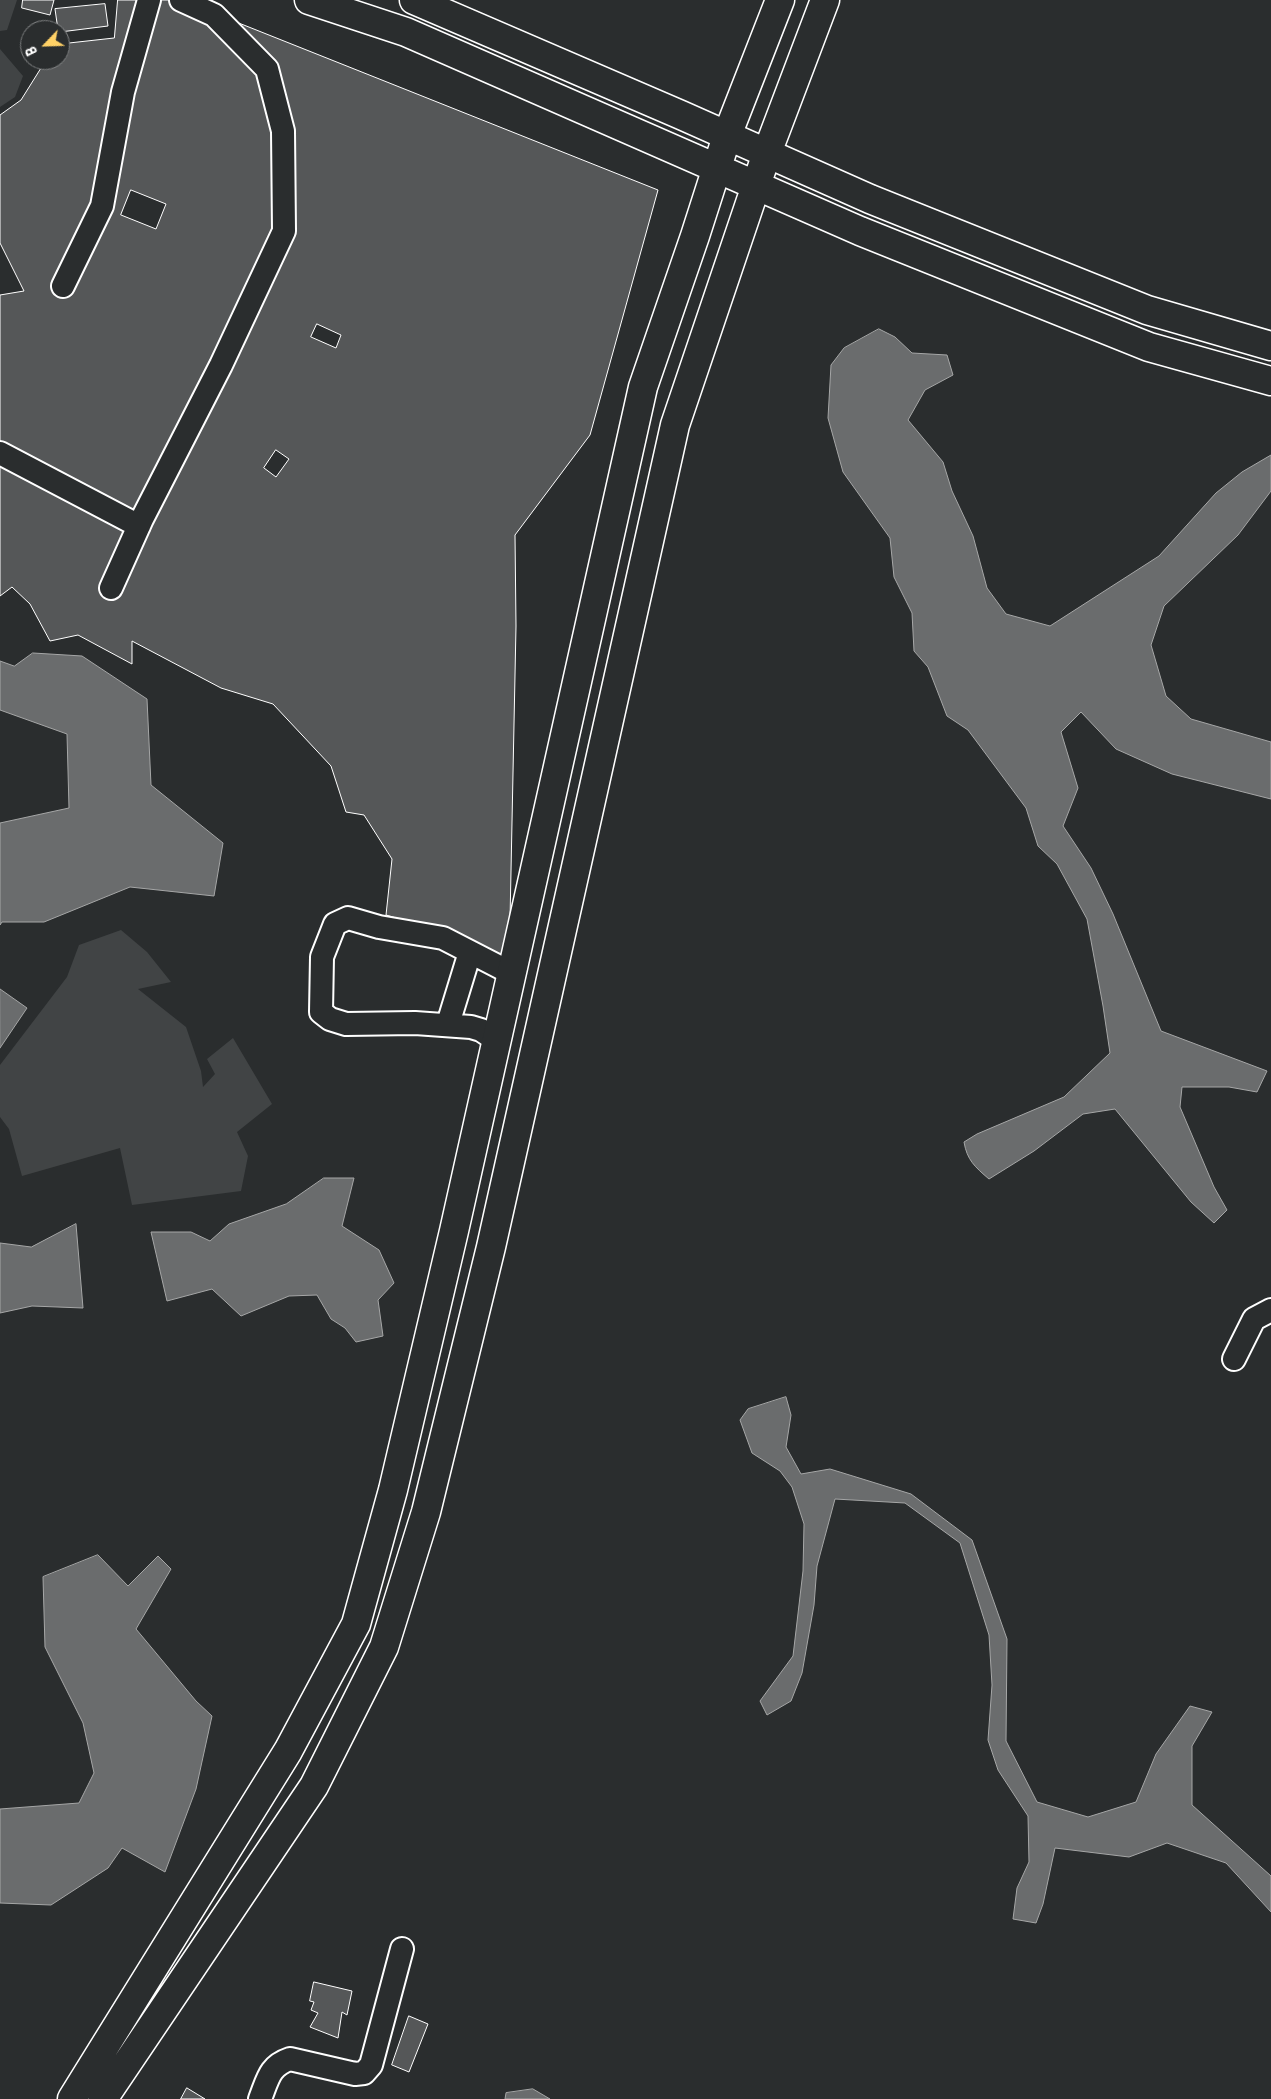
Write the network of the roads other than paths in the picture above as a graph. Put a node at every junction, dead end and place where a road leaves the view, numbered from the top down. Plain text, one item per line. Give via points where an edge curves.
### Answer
1 (149, 0) edge
2 (181, 0) edge
3 (309, 0) edge
4 (414, 0) edge
5 (780, 0) edge
6 (825, 0) edge
7 (728, 135) junction
8 (766, 153) junction
9 (717, 168) junction
10 (756, 185) junction
11 (63, 286) dead end
12 (1271, 346) edge
13 (1271, 381) edge
14 (0, 453) edge
15 (139, 526) junction
16 (111, 588) dead end
17 (470, 952) junction
18 (511, 973) junction
19 (448, 1024) junction
20 (496, 1040) junction
21 (454, 1231) junction
22 (491, 1247) junction
23 (1271, 1310) edge
24 (1234, 1359) dead end
25 (402, 1949) dead end
26 (72, 2099) edge
27 (104, 2099) edge
28 (260, 2099) edge

1 - 11 street via 123,92 102,206
2 - 15 street via 214,16 267,69 283,131 284,232
3 - 9 main road via 406,32
4 - 7 main road
5 - 7 main road
6 - 8 main road
7 - 8 main road
7 - 9 main road
8 - 10 main road
8 - 12 main road via 870,199 1147,310
9 - 10 main road
9 - 18 main road via 643,387
10 - 13 main road via 860,231 1148,347
10 - 22 main road via 675,425
14 - 15 street
15 - 16 street
17 - 18 street
17 - 19 street
17 - 19 street via 443,938 348,918 336,924 322,957 321,1012 330,1019 346,1024
18 - 20 main road
19 - 20 street via 480,1030
20 - 21 main road
21 - 22 main road
21 - 26 main road via 393,1490 356,1624 288,1751
22 - 27 main road via 426,1512 384,1647 314,1786
23 - 24 street via 1254,1319
25 - 28 street via 371,2064 364,2073 355,2074 290,2059 271,2070

